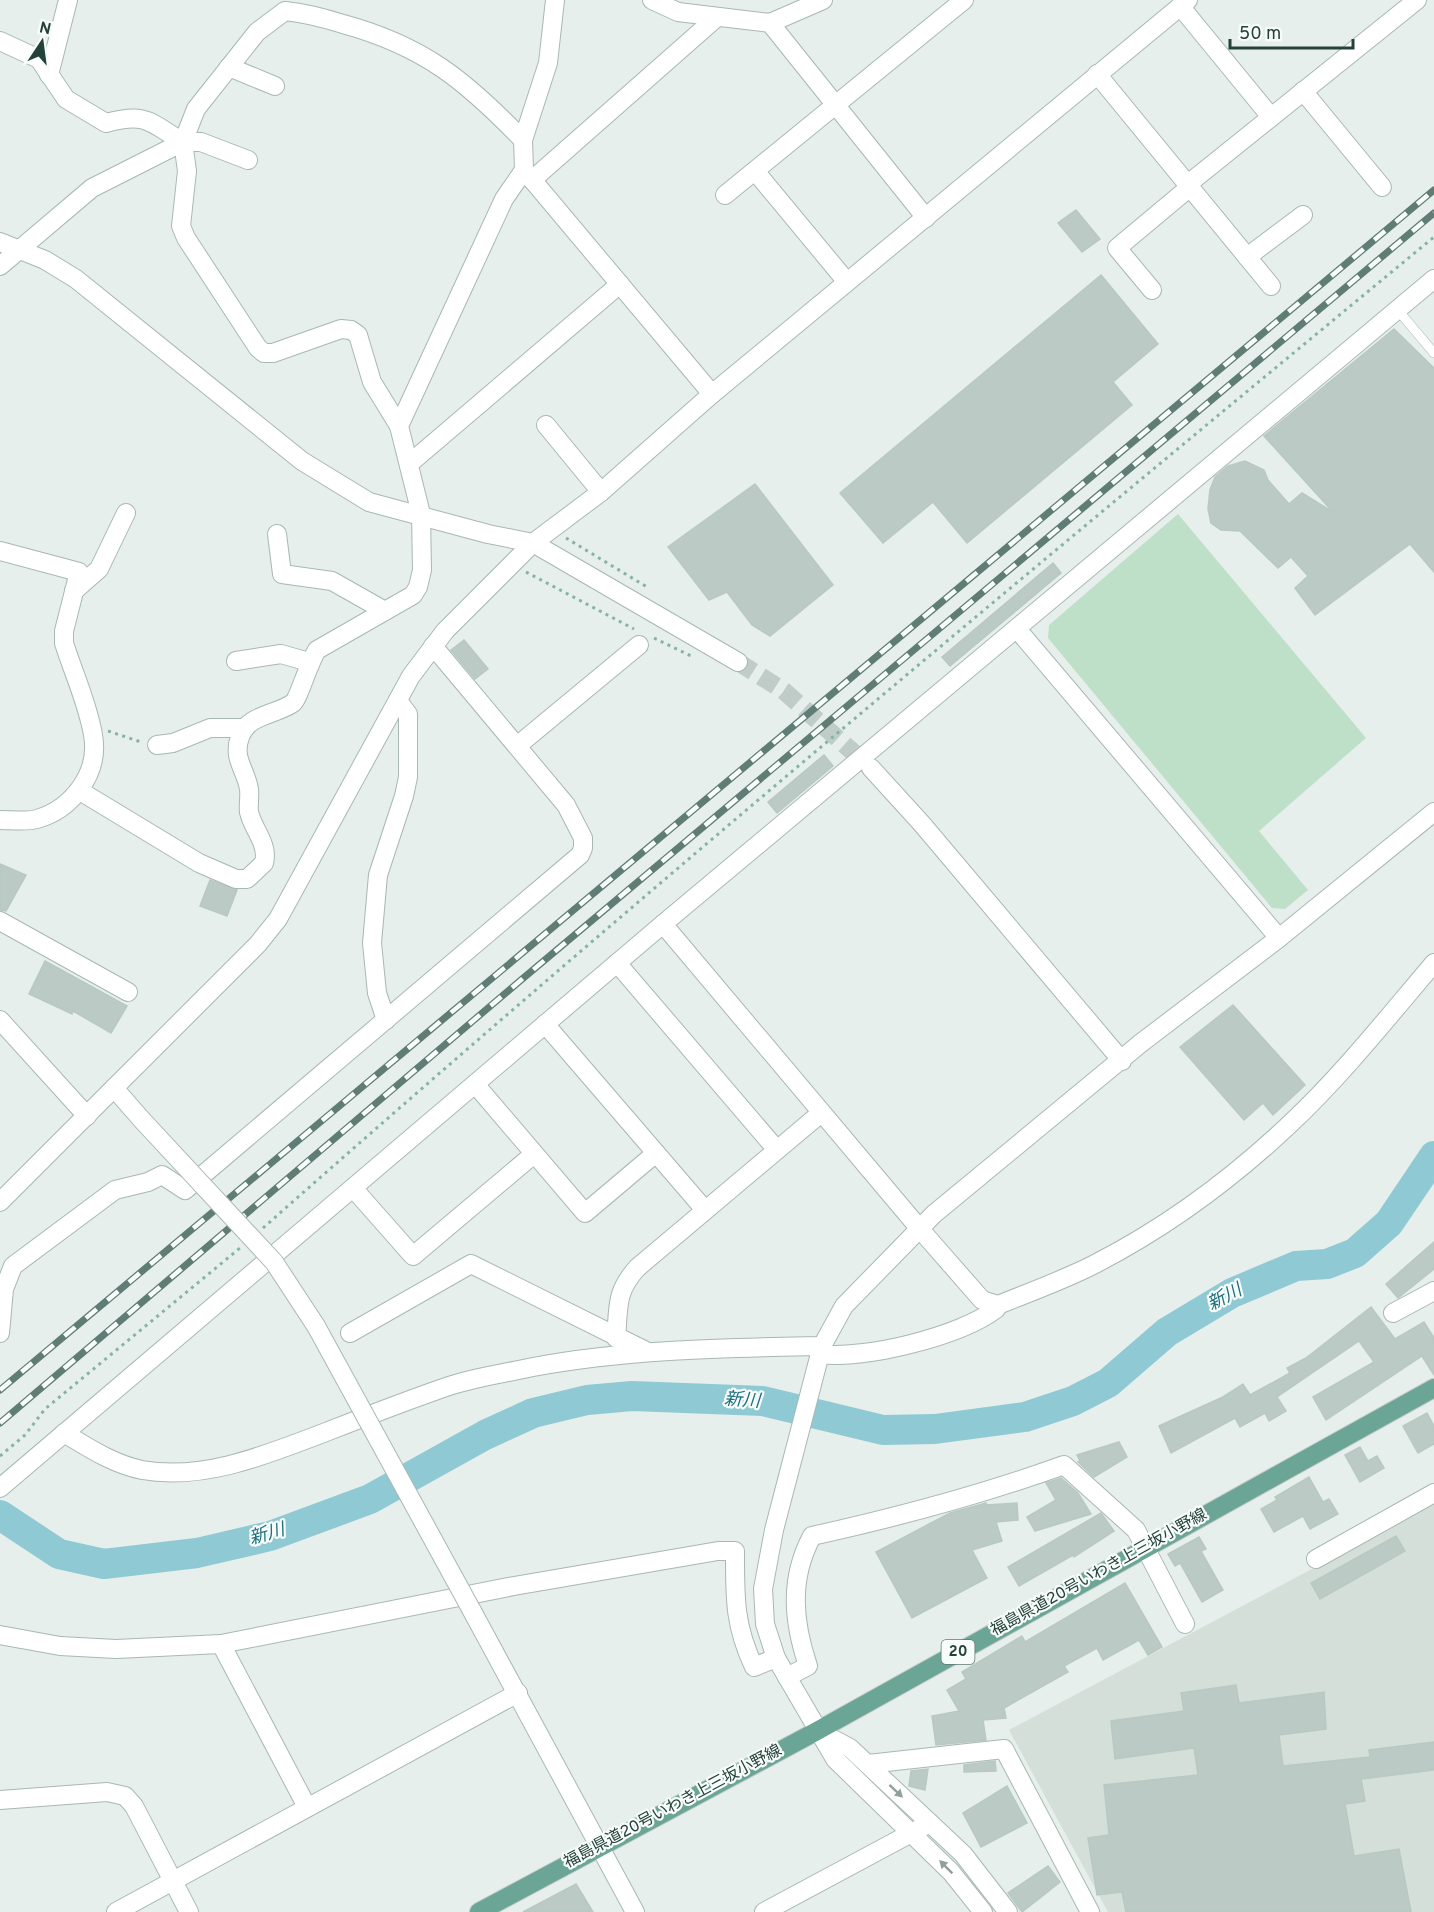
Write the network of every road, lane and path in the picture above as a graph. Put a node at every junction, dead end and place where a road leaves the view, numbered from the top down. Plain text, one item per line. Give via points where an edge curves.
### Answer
1 (68, 0) edge
2 (652, 0) edge
3 (823, 0) edge
4 (964, 0) edge
5 (1417, 0) edge
6 (559, 1) edge
7 (1184, 3) edge
8 (285, 6) edge
9 (716, 18) junction
10 (770, 23) junction
11 (0, 40) edge
12 (229, 67) junction
13 (1097, 74) junction
14 (49, 75) junction
15 (275, 86) dead end
16 (1304, 91) junction
17 (835, 105) junction
18 (1271, 117) junction
19 (523, 140) junction
20 (183, 142) junction
21 (248, 160) dead end
22 (755, 171) junction
23 (528, 175) junction
24 (1190, 187) junction
25 (1382, 187) dead end
26 (725, 195) dead end
27 (1303, 215) dead end
28 (926, 218) junction
29 (1434, 237) edge
30 (0, 242) edge
31 (18, 249) junction
32 (1247, 257) junction
33 (0, 266) edge
34 (1434, 279) edge
35 (847, 282) junction
36 (620, 284) junction
37 (1271, 286) dead end
38 (1152, 290) dead end
39 (1398, 309) junction
40 (1434, 353) edge
41 (712, 394) junction
42 (546, 425) dead end
43 (399, 426) junction
44 (409, 464) junction
45 (601, 492) junction
46 (126, 513) dead end
47 (421, 514) junction
48 (277, 534) dead end
49 (533, 543) junction
50 (0, 551) edge
51 (514, 565) junction
52 (74, 591) junction
53 (385, 611) junction
54 (1017, 629) junction
55 (642, 637) junction
56 (433, 646) junction
57 (689, 655) dead end
58 (236, 661) dead end
59 (309, 662) junction
60 (738, 662) tunnel mouth
61 (398, 701) junction
62 (245, 728) junction
63 (91, 729) junction
64 (157, 744) joint
65 (517, 746) junction
66 (871, 768) tunnel mouth
67 (80, 791) junction
68 (1431, 819) edge
69 (0, 820) edge
70 (0, 921) edge
71 (663, 924) junction
72 (1278, 938) junction
73 (617, 963) junction
74 (1434, 963) edge
75 (128, 993) dead end
76 (0, 1020) edge
77 (386, 1020) junction
78 (545, 1024) junction
79 (1122, 1061) junction
80 (475, 1084) junction
81 (114, 1088) junction
82 (821, 1113) junction
83 (87, 1116) junction
84 (777, 1150) junction
85 (656, 1153) junction
86 (534, 1154) junction
87 (353, 1188) junction
88 (0, 1202) edge
89 (705, 1210) junction
90 (263, 1228) dead end
91 (919, 1228) junction
92 (245, 1244) dead end
93 (1434, 1291) edge
94 (998, 1305) junction
95 (1393, 1313) dead end
96 (0, 1333) edge
97 (350, 1333) dead end
98 (616, 1338) junction
99 (647, 1352) junction
100 (819, 1355) junction
101 (1434, 1388) edge
102 (57, 1439) junction
103 (0, 1456) edge
104 (0, 1488) edge
105 (1434, 1493) edge
106 (1146, 1547) junction
107 (1316, 1559) dead end
108 (1185, 1624) dead end
109 (0, 1635) edge
110 (221, 1644) junction
111 (776, 1658) junction
112 (787, 1677) junction
113 (518, 1694) junction
114 (817, 1731) junction
115 (868, 1764) junction
116 (0, 1800) edge
117 (307, 1807) junction
118 (930, 1823) junction
119 (911, 1833) junction
120 (600, 1846) junction
121 (172, 1882) junction
122 (979, 1911) edge
123 (116, 1912) edge
124 (189, 1912) edge
125 (479, 1912) edge
126 (634, 1912) edge
127 (765, 1912) edge
128 (1008, 1912) edge
129 (1090, 1912) edge

1 - 14 street
2 - 9 street via 678,12
3 - 10 street
4 - 17 street
5 - 16 street
6 - 19 street via 548,63
7 - 13 street
7 - 18 street
8 - 12 street via 257,32
8 - 19 street via 401,42 486,101
9 - 10 street
9 - 23 street
10 - 17 street
11 - 14 street via 39,59
12 - 15 street
12 - 20 street via 196,109
13 - 24 street
13 - 28 street
14 - 20 street via 66,99 106,123 140,117
16 - 18 street
16 - 25 street
17 - 22 street
17 - 28 street
18 - 24 street via 1192,180
19 - 23 street
20 - 21 street via 201,142
20 - 31 street via 92,188
20 - 43 street via 187,171 181,226 258,348 273,353 341,329 351,330 358,335 372,382
22 - 26 street
22 - 35 street
23 - 36 street
23 - 43 street via 504,199
24 - 32 street
24 - 38 street via 1117,248
27 - 32 street
28 - 35 street
29 - 90 path via 742,814 411,1096
30 - 31 street
31 - 33 street
31 - 47 street via 76,279 302,461 369,502
32 - 37 street
34 - 39 street
35 - 41 street
36 - 41 street
36 - 44 street
39 - 40 lane
39 - 54 street
41 - 45 street
42 - 45 street
43 - 44 street
44 - 47 street
45 - 49 street
46 - 52 street via 99,569
47 - 49 street
47 - 53 street via 422,570 418,587 413,595
48 - 53 street via 282,574 332,581
49 - 51 street
49 - 60 street
50 - 52 street via 79,572
51 - 55 path
51 - 56 street
52 - 63 street via 64,643
53 - 59 street via 317,650
54 - 71 street
54 - 72 street
55 - 57 path
55 - 65 street
56 - 61 street
56 - 65 street
58 - 59 street via 281,654
59 - 62 street via 299,696 293,703
61 - 77 street via 408,714 408,777 378,875 372,943 377,993
61 - 81 street via 278,919 258,944
62 - 64 street via 210,728 173,743
62 - 67 street via 240,735 238,763 249,787 249,811 266,856 247,879 236,879 199,863
63 - 64 path
63 - 67 street via 90,770
65 - 77 street via 566,805 583,838 580,855
66 - 79 street
67 - 69 street via 51,814 34,820
68 - 72 street
70 - 75 street
71 - 73 street
71 - 82 street
72 - 79 street
73 - 78 street
73 - 84 street
74 - 94 street via 1316,1097 1233,1174 1160,1226 1094,1265
76 - 83 street
77 - 96 street via 185,1190 162,1175 115,1190 13,1266 4,1288
78 - 80 street
78 - 85 street
79 - 91 street
80 - 86 street
80 - 87 street
81 - 83 street
81 - 113 street, bridge via 274,1262 316,1326
82 - 84 street
82 - 91 street
83 - 88 street
84 - 89 street
85 - 86 street via 585,1213
85 - 89 street
86 - 87 street via 413,1256
87 - 102 street
89 - 98 street via 622,1284
91 - 94 street via 982,1300
91 - 100 street via 844,1306
92 - 103 path via 45,1409 25,1435
93 - 95 street
94 - 100 street via 975,1323 924,1340 847,1355
97 - 98 street via 471,1264
98 - 99 street
99 - 100 street via 696,1348
99 - 102 street via 543,1366 452,1385 251,1460 207,1469 168,1473 140,1470
100 - 111 street via 774,1530 763,1589 765,1624
101 - 106 main road, 福島県道20号いわき上三坂小野線 / 20
102 - 104 street
105 - 107 street
106 - 108 street
106 - 112 street via 1136,1530 1064,1465 991,1492 812,1536 802,1554 795,1599 798,1636 808,1666
106 - 114 main road, 福島県道20号いわき上三坂小野線 / 20
109 - 110 street via 60,1646 116,1649
110 - 111 street via 514,1586 735,1551 738,1626 744,1646 754,1667
110 - 117 street
111 - 112 street
112 - 114 street
113 - 117 street
113 - 120 street
114 - 115 street via 850,1748
114 - 119 street via 835,1759
114 - 120 main road, 福島県道20号いわき上三坂小野線 / 20
115 -> 118 street
115 - 129 street via 1004,1749
116 - 121 street via 107,1792 125,1796 134,1806
117 - 121 street
118 - 119 street
118 - 128 street via 963,1854
122 -> 119 street via 951,1872
119 - 127 street
120 - 125 main road, 福島県道20号いわき上三坂小野線 / 20
120 - 126 street
121 - 123 street
121 - 124 street

